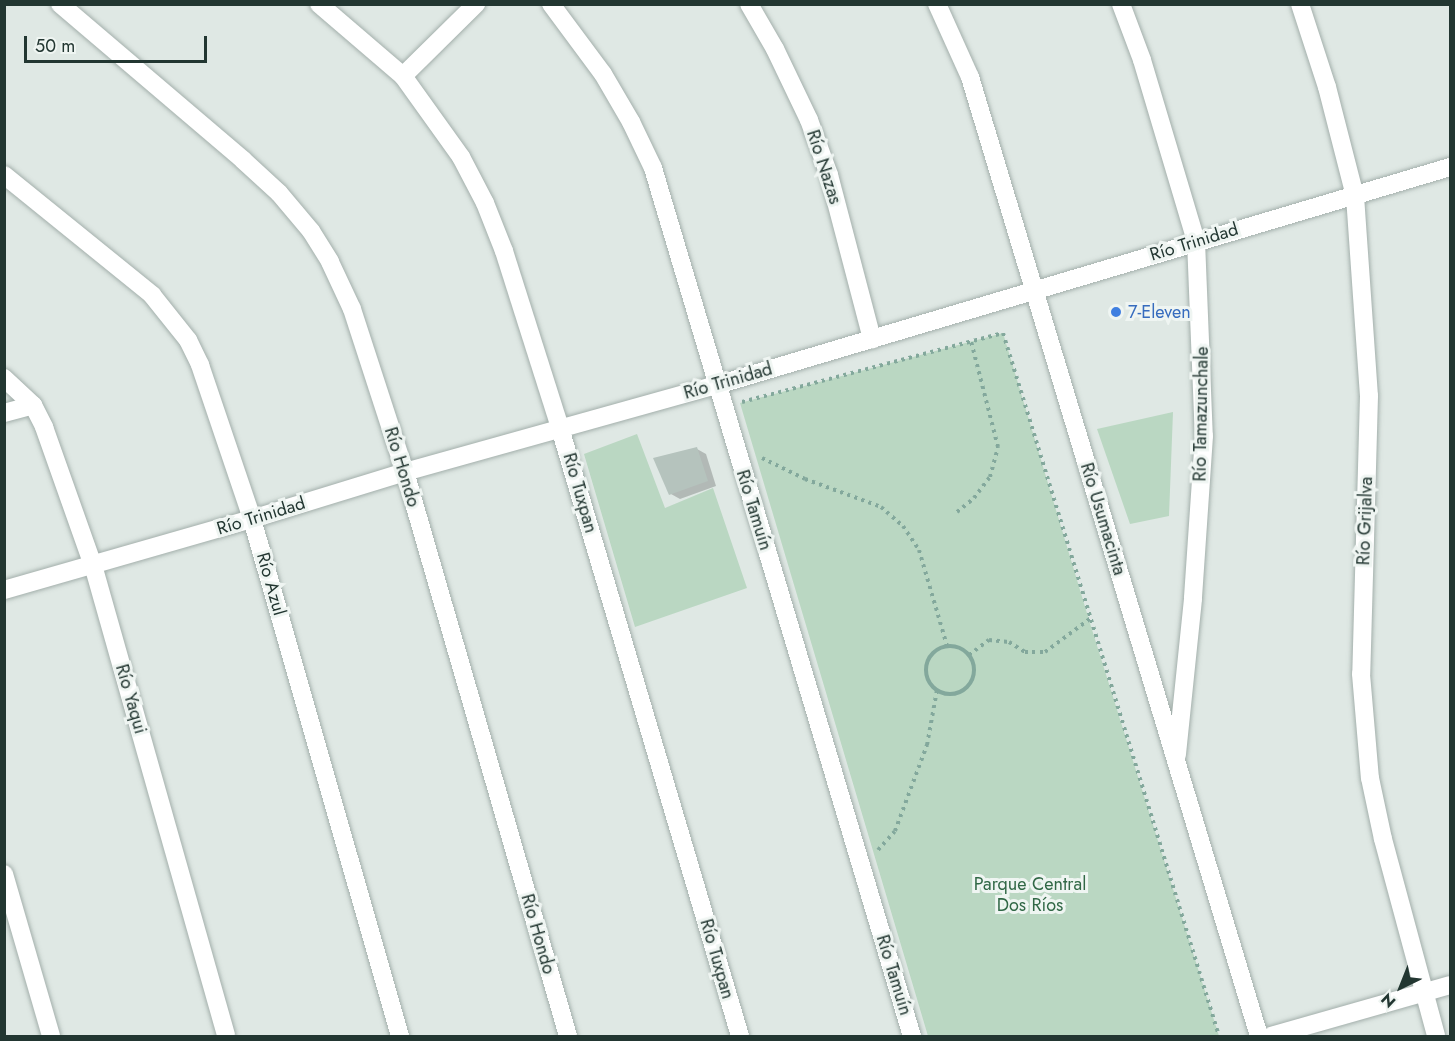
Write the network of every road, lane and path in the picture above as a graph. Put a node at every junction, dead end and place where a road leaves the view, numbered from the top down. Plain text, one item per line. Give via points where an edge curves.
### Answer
1 (60, 4) edge
2 (320, 4) edge
3 (476, 4) edge
4 (551, 4) edge
5 (749, 4) edge
6 (937, 4) edge
7 (1121, 4) edge
8 (1300, 4) edge
9 (403, 76) junction
10 (1450, 167) edge
11 (4, 175) edge
12 (1355, 196) junction
13 (1196, 241) junction
14 (1035, 291) junction
15 (872, 339) junction
16 (971, 341) junction
17 (4, 378) edge
18 (717, 385) junction
19 (33, 405) junction
20 (4, 413) edge
21 (743, 414) dead end
22 (560, 428) junction
23 (759, 466) dead end
24 (405, 472) junction
25 (957, 512) dead end
26 (252, 519) junction
27 (93, 565) junction
28 (4, 590) edge
29 (1091, 618) junction
30 (947, 646) junction
31 (969, 655) junction
32 (937, 690) junction
33 (1176, 762) junction
34 (871, 843) dead end
35 (4, 874) edge
36 (1450, 985) edge
37 (1424, 993) junction
38 (51, 1036) edge
39 (226, 1036) edge
40 (400, 1036) edge
41 (568, 1036) edge
42 (740, 1036) edge
43 (912, 1036) edge
44 (1220, 1036) edge
45 (1259, 1036) edge
46 (1271, 1036) edge
47 (1436, 1036) edge

1 - 24 street, Río Hondo via 243,160 311,231 351,309
2 - 9 street, Río Tuxpan
3 - 9 street
4 - 18 street, Río Tamuín via 603,74 653,168
5 - 15 street, Río Nazas via 809,120 829,175
6 - 14 street, Río Usumacinta via 970,77
7 - 13 street, Río Tamazunchale via 1142,60
8 - 12 street, Río Grijalva via 1327,87
9 - 22 street, Río Tuxpan via 461,157 485,203
10 - 12 street, Río Trinidad
11 - 26 street, Río Azul via 152,295 176,323 200,365
12 - 13 street, Río Trinidad
12 - 37 street, Río Grijalva via 1369,396 1362,599 1364,729 1383,839
13 - 14 street, Río Trinidad
13 - 33 street, Río Tamazunchale via 1204,436
14 - 15 street, Río Trinidad
14 - 33 street, Río Usumacinta
15 - 18 street, Río Trinidad
16 - 21 path via 740,403
16 - 25 path via 998,447 990,477
16 - 29 path via 1003,333
17 - 19 street, Río Yaqui
18 - 22 street, Río Trinidad
18 - 43 street, Río Tamuín
19 - 20 street
19 - 27 street, Río Yaqui
22 - 24 street, Río Trinidad
22 - 42 street, Río Tuxpan
23 - 30 path via 756,455 805,479 881,507 903,526 919,550
24 - 26 street, Río Trinidad
24 - 41 street, Río Hondo
26 - 27 street, Río Trinidad
26 - 40 street, Río Azul
27 - 28 street, Río Trinidad
27 - 39 street, Río Yaqui
29 - 31 path via 1045,652 1025,652 1009,642 989,640
29 - 44 path
30 - 31 path via 955,646
30 - 32 path via 928,661 927,677
31 - 32 path via 975,670 965,690 951,695
32 - 34 path via 927,745 895,831 874,854
33 - 45 street, Río Usumacinta
35 - 38 street
36 - 37 street
37 - 46 street
37 - 47 street, Río Grijalva

